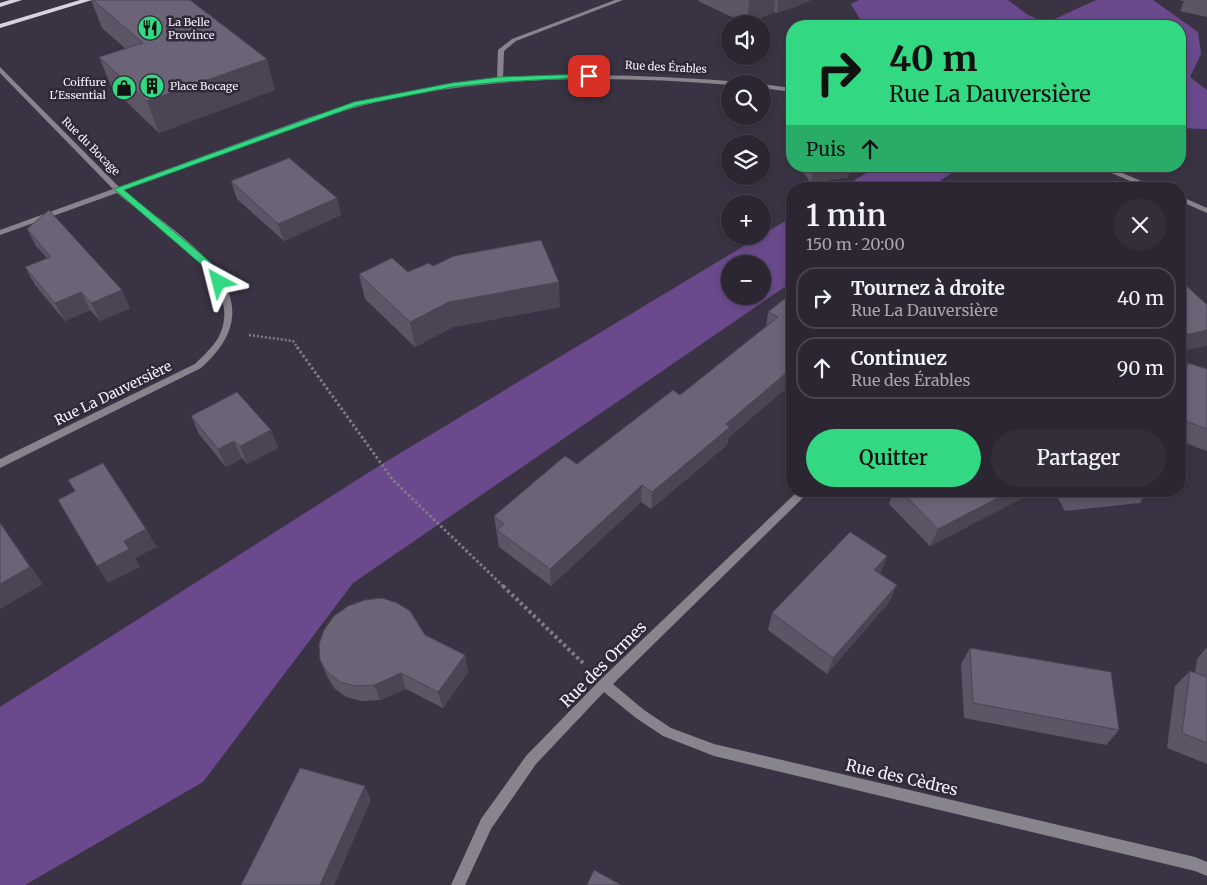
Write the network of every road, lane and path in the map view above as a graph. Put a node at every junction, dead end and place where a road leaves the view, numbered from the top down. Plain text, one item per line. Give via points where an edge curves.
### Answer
1 (18, 0) edge
2 (88, 0) edge
3 (620, 0) edge
4 (0, 5) edge
5 (0, 26) edge
6 (0, 69) edge
7 (500, 79) junction
8 (721, 82) edge
9 (771, 87) edge
10 (786, 89) edge
11 (1114, 172) edge
12 (1139, 182) edge
13 (118, 189) junction
14 (1186, 201) edge
15 (1207, 211) edge
16 (0, 234) edge
17 (226, 332) junction
18 (0, 464) edge
19 (799, 497) edge
20 (604, 684) junction
21 (1207, 869) edge
22 (458, 885) edge

1 - 4 main road
2 - 5 main road
3 - 7 street via 514,40 501,50
6 - 13 street, Rue du Bocage
7 - 8 street, Rue des Érables via 598,76
7 - 13 street via 354,104
9 - 10 street
11 - 12 street
13 - 16 street
13 - 17 street, Rue du Bocage via 205,263 226,296 230,316
14 - 15 street
17 - 18 street, Rue La Dauversière via 216,351 198,366
17 - 20 path via 293,341 393,480
19 - 20 street, Rue des Ormes
20 - 21 street, Rue des Cèdres via 667,732 714,750
20 - 22 street, Rue des Ormes via 531,760 486,824

